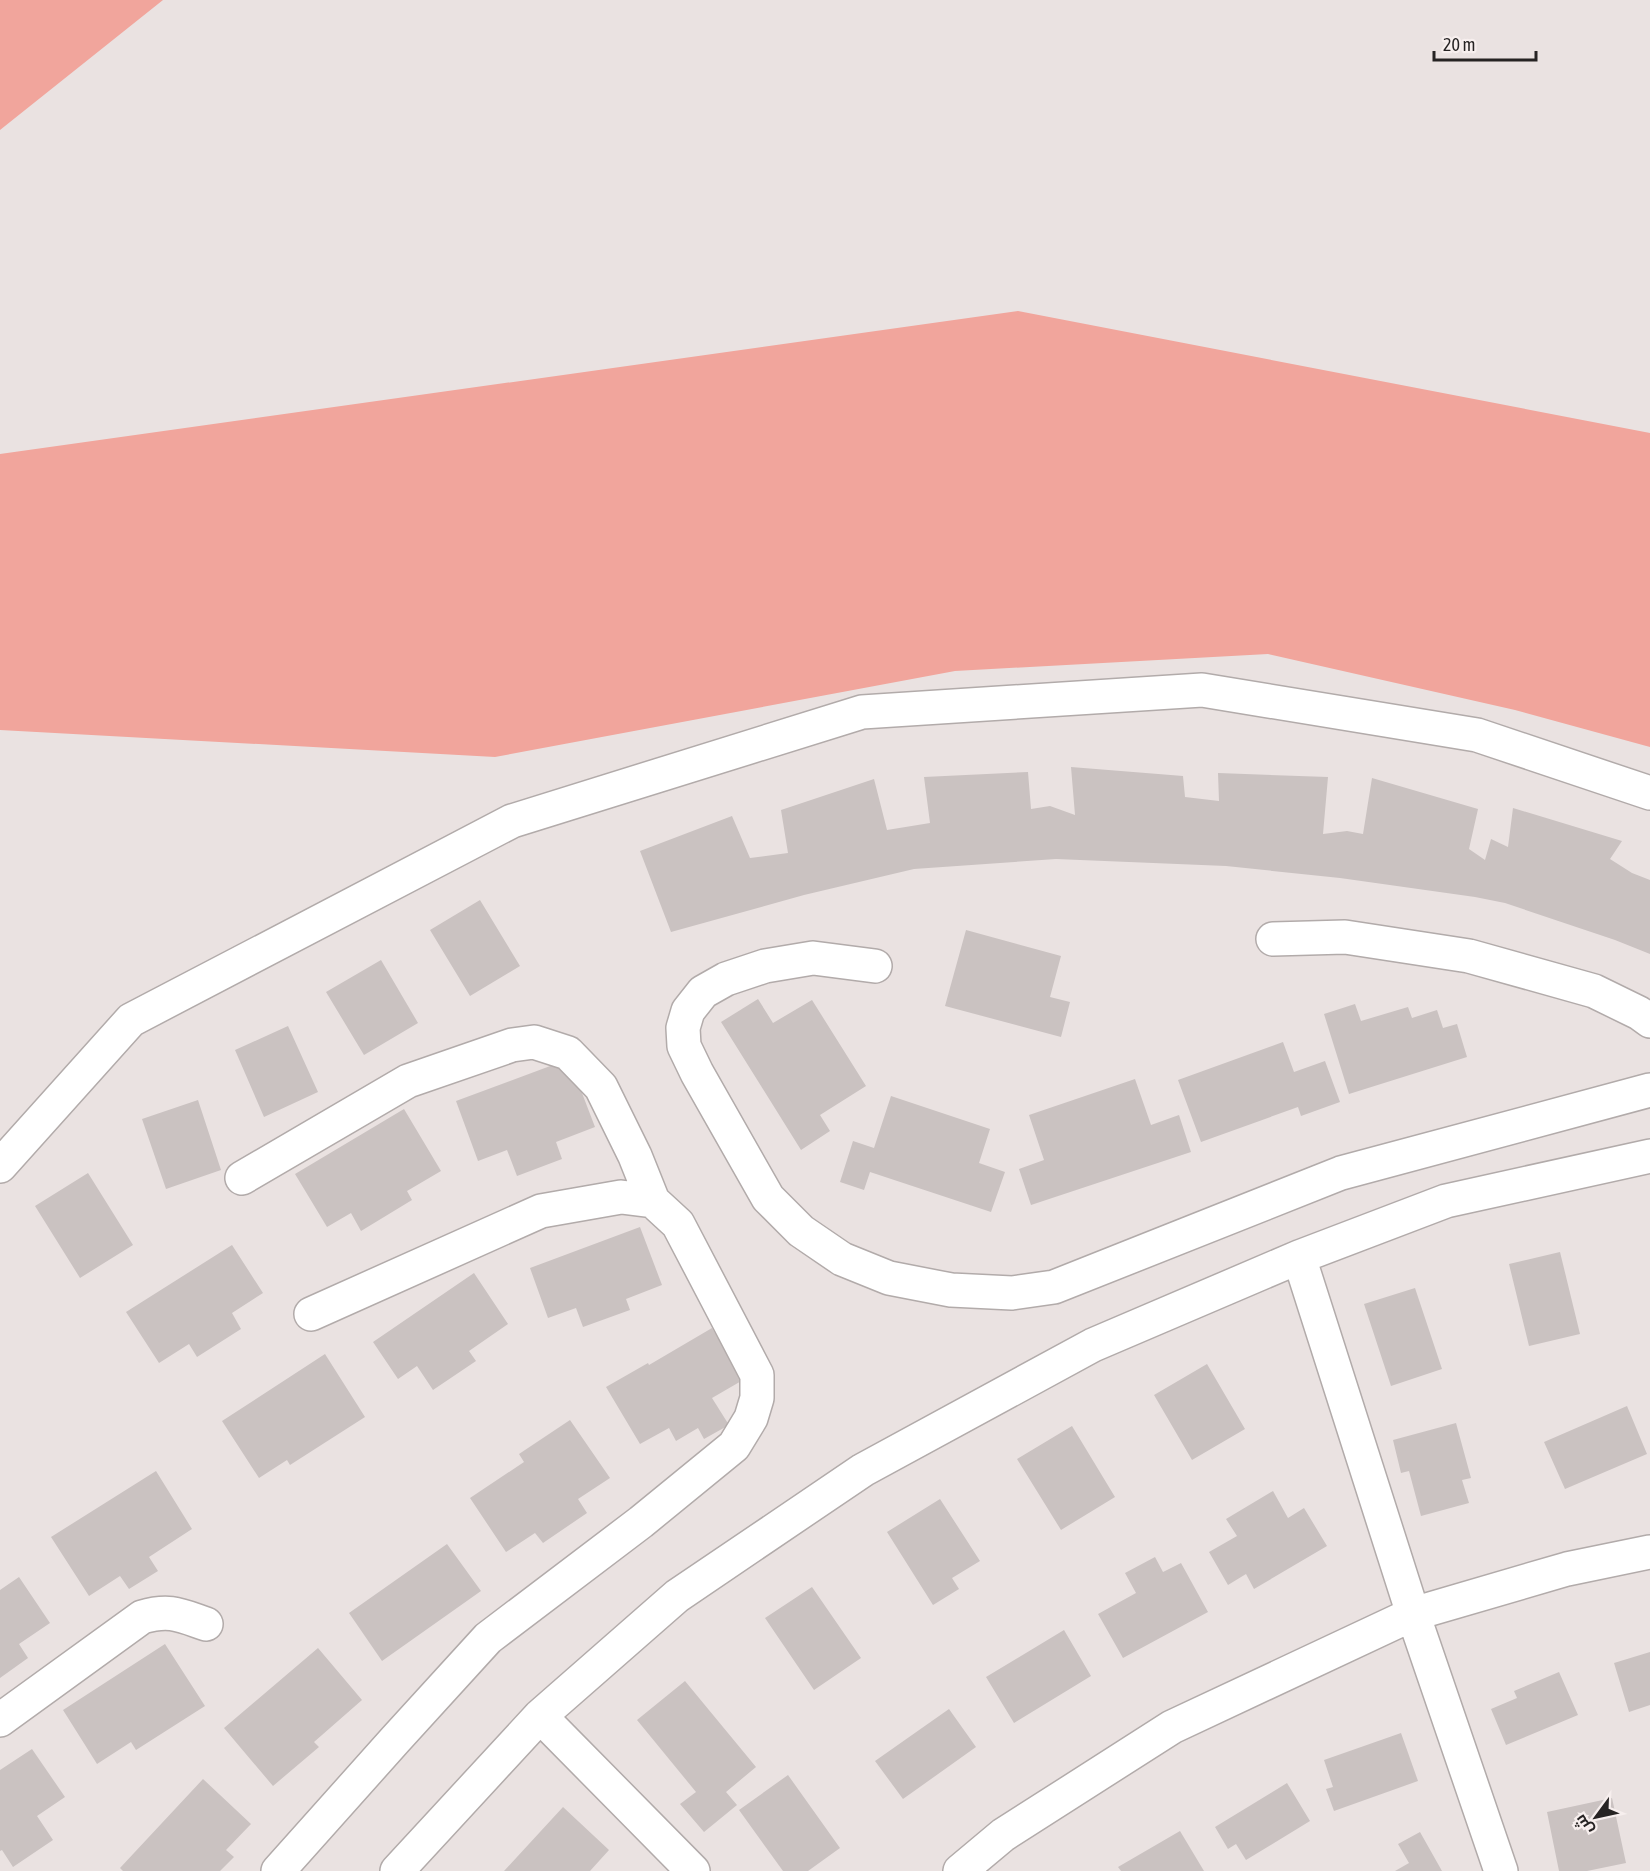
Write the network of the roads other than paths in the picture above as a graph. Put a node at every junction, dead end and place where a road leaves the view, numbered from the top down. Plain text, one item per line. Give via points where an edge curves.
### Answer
1 (1650, 792) edge
2 (1273, 939) dead end
3 (875, 966) dead end
4 (1650, 1021) edge
5 (1650, 1090) edge
6 (1650, 1156) edge
7 (0, 1166) edge
8 (242, 1178) dead end
9 (653, 1200) junction
10 (1299, 1257) junction
11 (311, 1314) dead end
12 (1650, 1552) edge
13 (1413, 1614) junction
14 (206, 1624) dead end
15 (540, 1716) junction
16 (0, 1719) edge
17 (278, 1871) edge
18 (397, 1871) edge
19 (693, 1871) edge
20 (960, 1871) edge
21 (1500, 1871) edge

1 - 7 street via 1477,735 1202,690 862,712 512,821 131,1020
2 - 4 street via 1344,937 1469,956 1594,991
3 - 5 street via 813,958 765,966 726,979 703,992 687,1011 684,1046 768,1198 801,1231 842,1258 889,1278 951,1290 1012,1293 1054,1287 1341,1173
6 - 10 street via 1446,1201
8 - 9 street via 408,1081 512,1045 534,1042 568,1053 601,1087
9 - 11 street via 621,1197 541,1211
9 - 17 street via 678,1224 757,1375 752,1418 734,1446 488,1638
10 - 13 street
10 - 15 street via 1093,1345 863,1470 677,1596
12 - 13 street via 1567,1569
13 - 20 street via 1172,1727 1003,1835
13 - 21 street
14 - 16 street via 159,1612 142,1617
15 - 18 street
15 - 19 street

